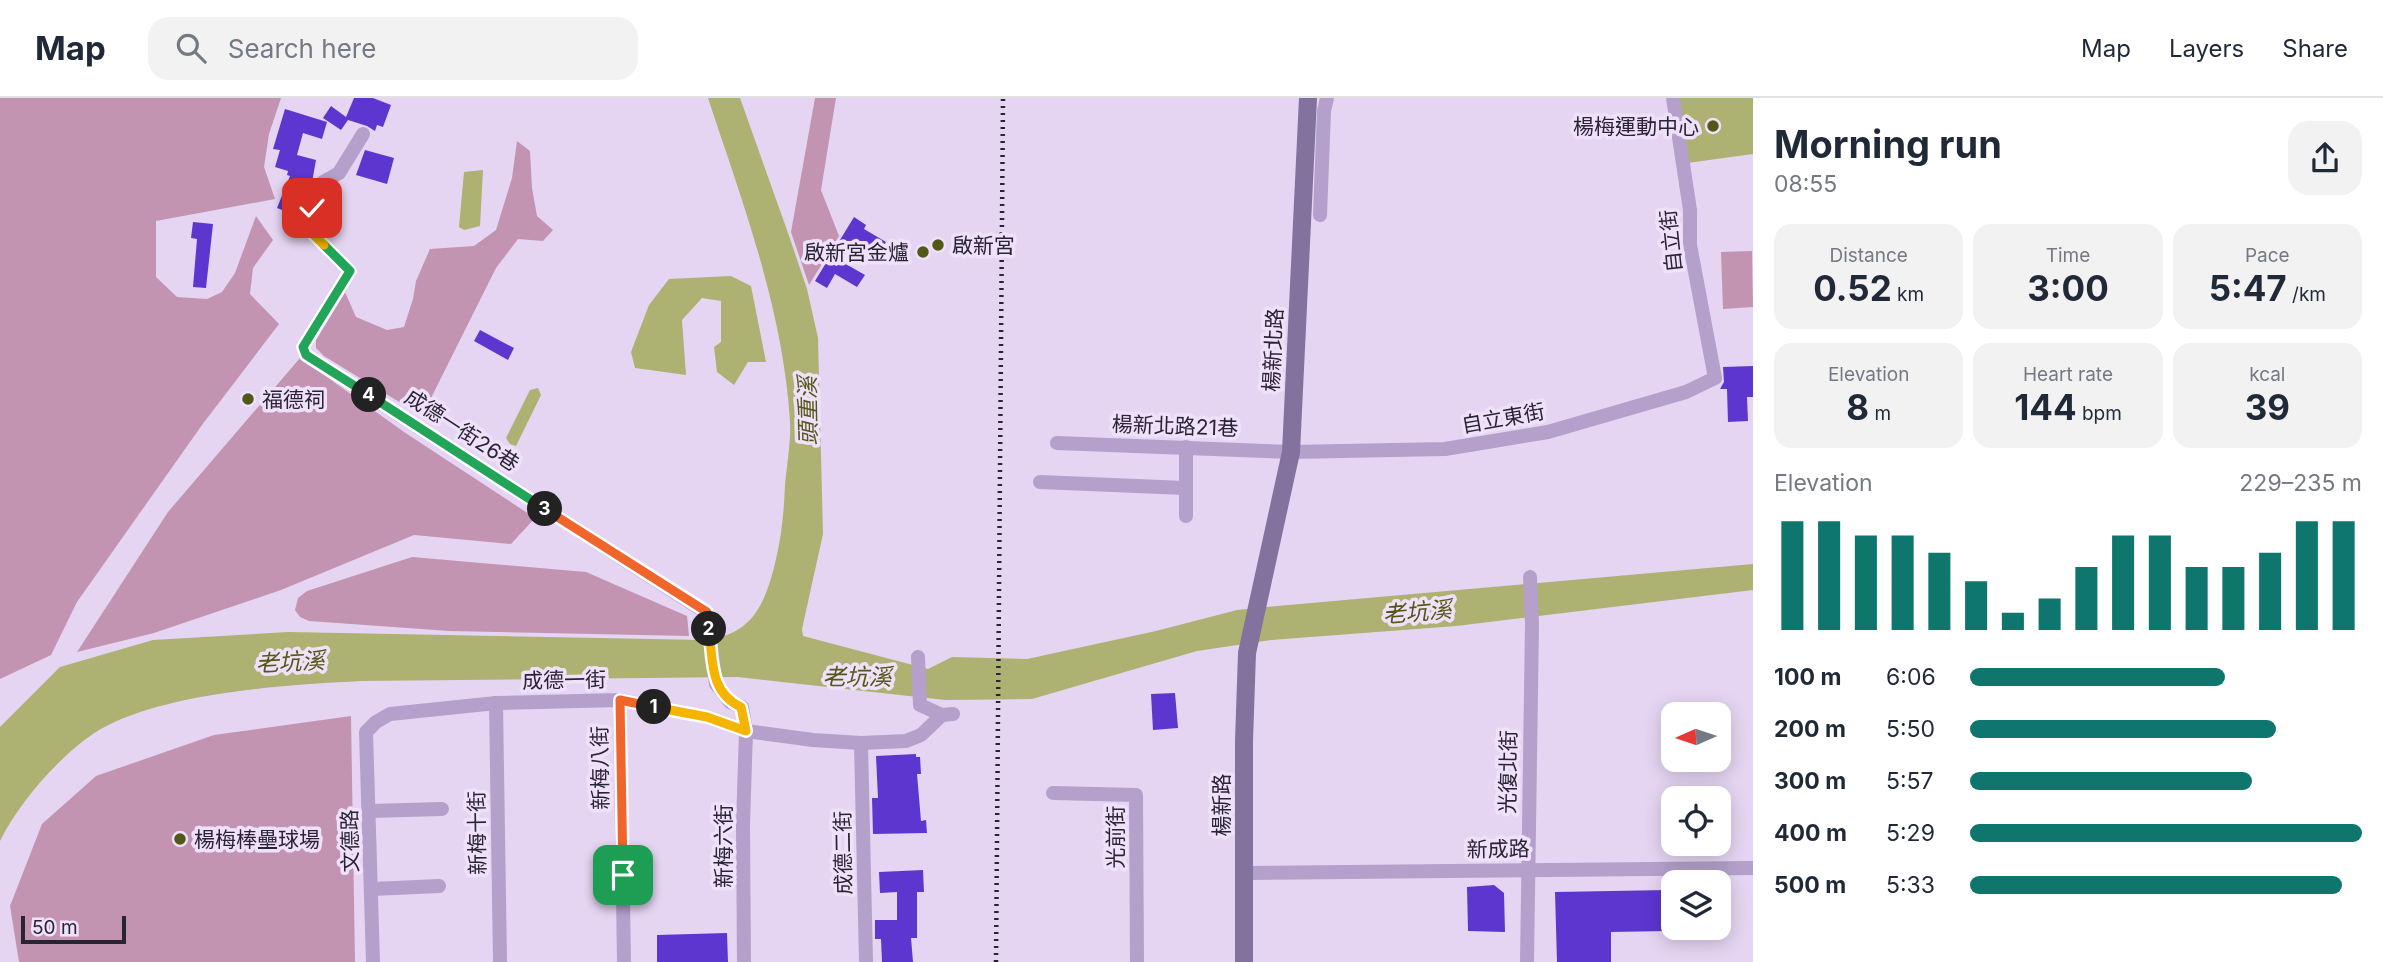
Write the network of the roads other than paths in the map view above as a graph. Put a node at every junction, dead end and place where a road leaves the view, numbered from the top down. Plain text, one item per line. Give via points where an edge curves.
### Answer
1 (1308, 98) edge
2 (1327, 98) edge
3 (1673, 98) edge
4 (363, 134) dead end
5 (1320, 215) dead end
6 (1715, 378) joint
7 (1057, 443) dead end
8 (1186, 447) junction
9 (1291, 452) junction
10 (1040, 482) dead end
11 (1185, 488) junction
12 (1186, 516) dead end
13 (1530, 581) dead end
14 (1257, 601) joint
15 (918, 657) dead end
16 (620, 700) junction
17 (496, 703) junction
18 (376, 722) joint
19 (746, 731) junction
20 (861, 743) junction
21 (1053, 793) dead end
22 (442, 809) dead end
23 (370, 811) junction
24 (1753, 868) edge
25 (1528, 870) junction
26 (1244, 873) junction
27 (439, 886) dead end
28 (372, 889) junction
29 (373, 962) edge
30 (500, 962) edge
31 (624, 962) edge
32 (744, 962) edge
33 (866, 962) edge
34 (1137, 962) edge
35 (1244, 962) edge
36 (1527, 962) edge

1 - 9 street, 楊新北路
2 - 5 street
3 - 6 street, 自立街 via 1689,210 1689,245
4 - 19 street, 成德一街26巷 via 339,173 323,182 306,227 350,271 303,347 306,355 707,612 716,684 730,702 741,707
6 - 9 street, 自立東街 via 1686,392 1548,432 1445,449
7 - 8 street, 楊新北路21巷
8 - 9 street, 楊新北路21巷
8 - 11 street
9 - 14 street, 楊新北路
10 - 11 street
11 - 12 street
13 - 25 street, 光復北街
14 - 26 street, 楊新路 via 1247,649
15 - 20 street, 成德一街 via 919,705 947,715 906,741
16 - 17 street, 成德一街
16 - 19 street, 成德一街 via 707,717
16 - 31 street, 新梅八街
17 - 18 street, 成德一街 via 390,714
17 - 30 street, 新梅十街
18 - 23 street, 文德路 via 366,732
19 - 20 street, 成德一街
19 - 32 street, 新梅六街
20 - 33 street, 成德二街
21 - 34 street, 光前街 via 1136,795
22 - 23 street
23 - 28 street, 文德路
24 - 25 street, 新成路
25 - 26 street, 新成路
25 - 36 street, 光復北街
26 - 35 street, 楊新路
27 - 28 street
28 - 29 street, 文德路

